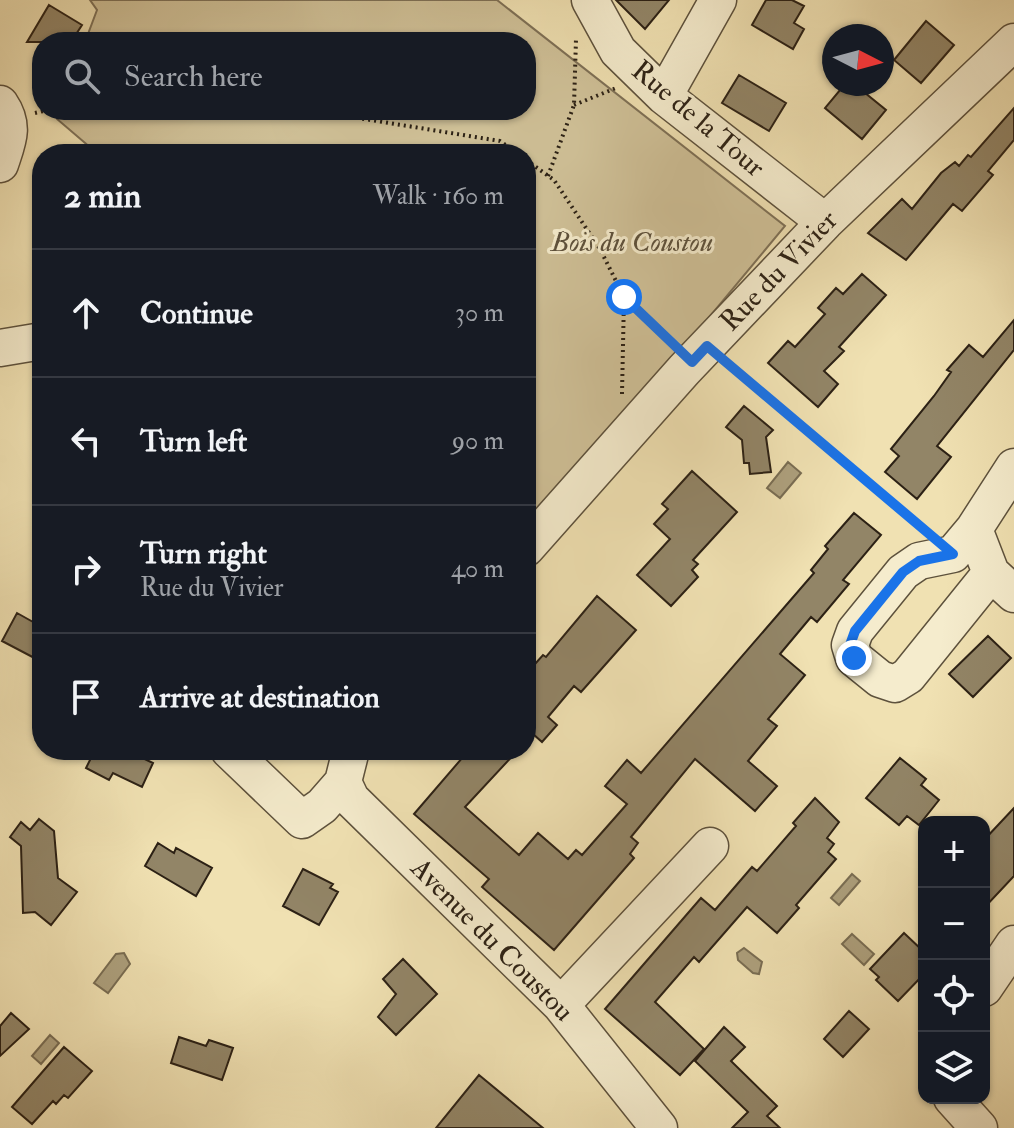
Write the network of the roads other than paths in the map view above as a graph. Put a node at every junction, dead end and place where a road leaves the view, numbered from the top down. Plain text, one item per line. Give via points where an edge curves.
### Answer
1 (718, 0) edge
2 (583, 15) edge
3 (1014, 42) edge
4 (655, 86) junction
5 (0, 104) edge
6 (0, 164) edge
7 (825, 222) junction
8 (32, 343) edge
9 (0, 348) edge
10 (1014, 467) edge
11 (536, 537) edge
12 (963, 542) junction
13 (1003, 584) edge
14 (239, 760) edge
15 (347, 766) edge
16 (710, 846) dead end
17 (1014, 944) edge
18 (990, 979) edge
19 (561, 1005) junction
20 (957, 1104) edge
21 (659, 1128) edge
22 (979, 1128) edge

1 - 4 street
2 - 4 street, Rue de la Tour
3 - 7 street, Rue du Vivier
4 - 7 street, Rue de la Tour
5 - 6 street via 10,118 10,134
7 - 11 street, Rue du Vivier
8 - 9 street
10 - 12 street
12 - 13 street
12 - 13 street via 903,572 855,631 850,645 854,658 895,684
14 - 15 street via 302,820 322,806
15 - 19 street, Avenue du Coustou via 351,799
16 - 19 street
17 - 18 street
19 - 21 street, Avenue du Coustou
20 - 22 street

